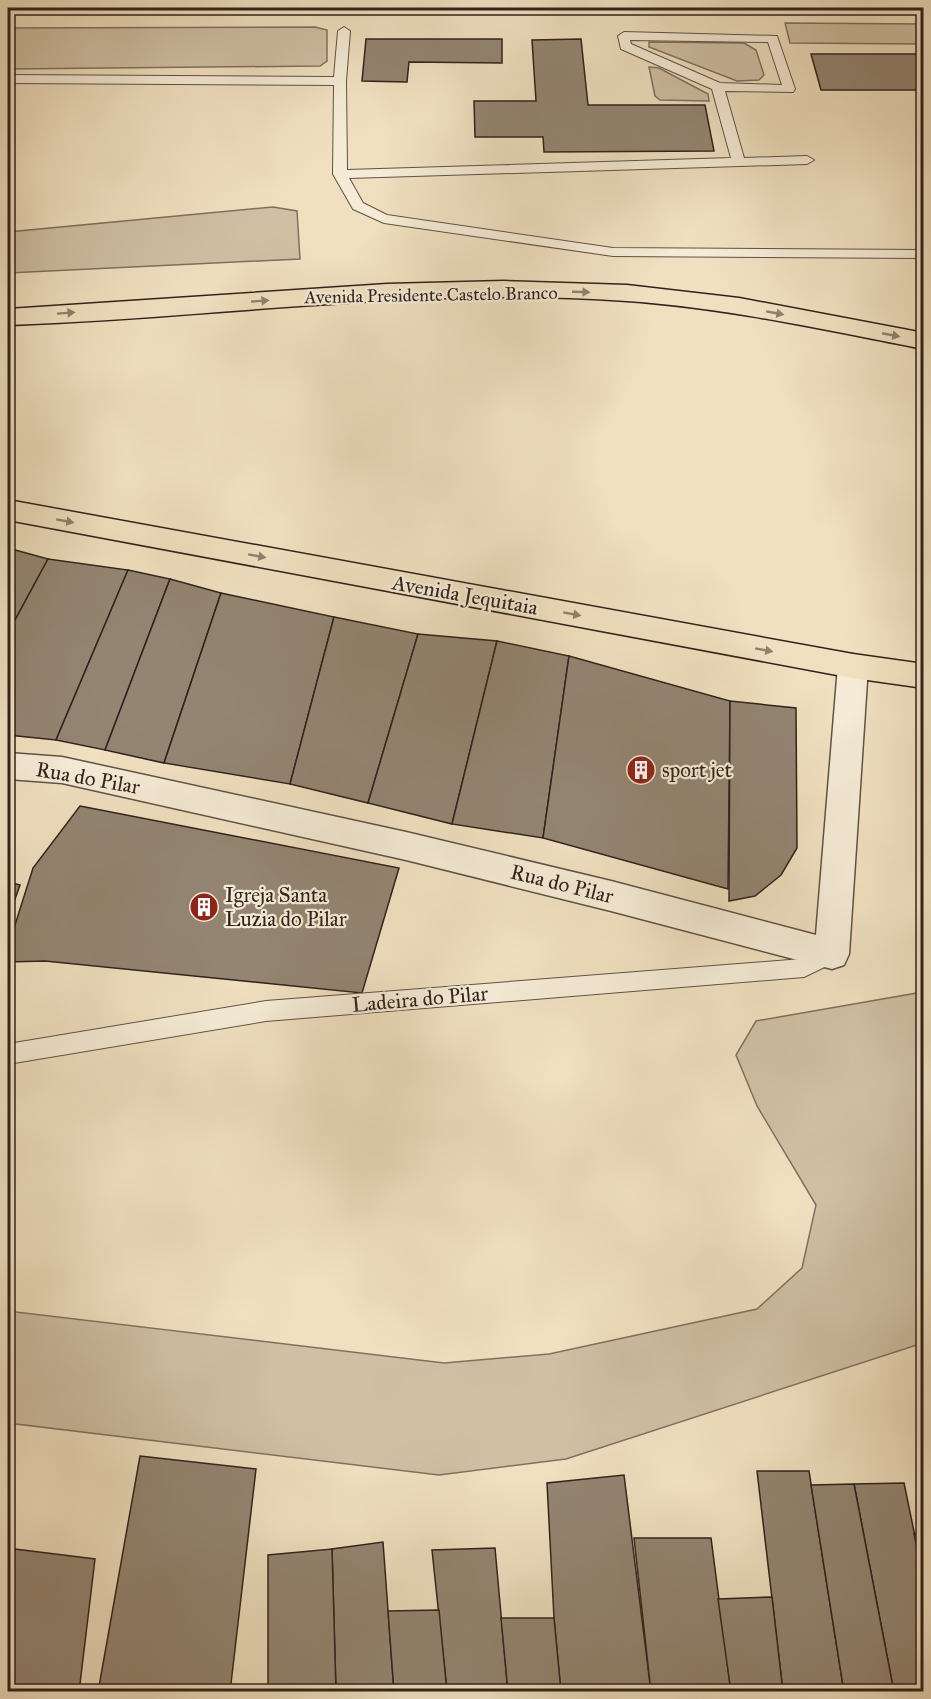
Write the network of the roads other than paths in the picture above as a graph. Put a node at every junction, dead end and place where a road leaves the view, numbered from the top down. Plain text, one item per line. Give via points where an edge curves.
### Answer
1 (344, 31) dead end
2 (8, 79) edge
3 (340, 81) junction
4 (718, 87) junction
5 (807, 160) dead end
6 (738, 162) junction
7 (340, 174) junction
8 (924, 254) edge
9 (8, 317) edge
10 (924, 341) edge
11 (8, 510) edge
12 (854, 666) junction
13 (924, 676) edge
14 (8, 766) edge
15 (832, 954) junction
16 (8, 1053) edge

1 - 3 lane
2 - 3 lane
3 - 7 lane
4 - 4 lane via 789,89 773,39 624,36 625,46
4 - 6 lane
5 - 6 lane
6 - 7 lane
7 - 8 lane via 358,206 384,219 613,252
9 -> 10 main road, Avenida Presidente Castelo Branco via 387,292 504,289 627,293 739,306
11 -> 12 main road, Avenida Jequitaia
12 - 13 main road, Avenida Jequitaia
12 - 15 street
14 - 15 street, Rua do Pilar via 62,770 406,846
15 - 16 lane, Ladeira do Pilar via 804,968 266,1011

